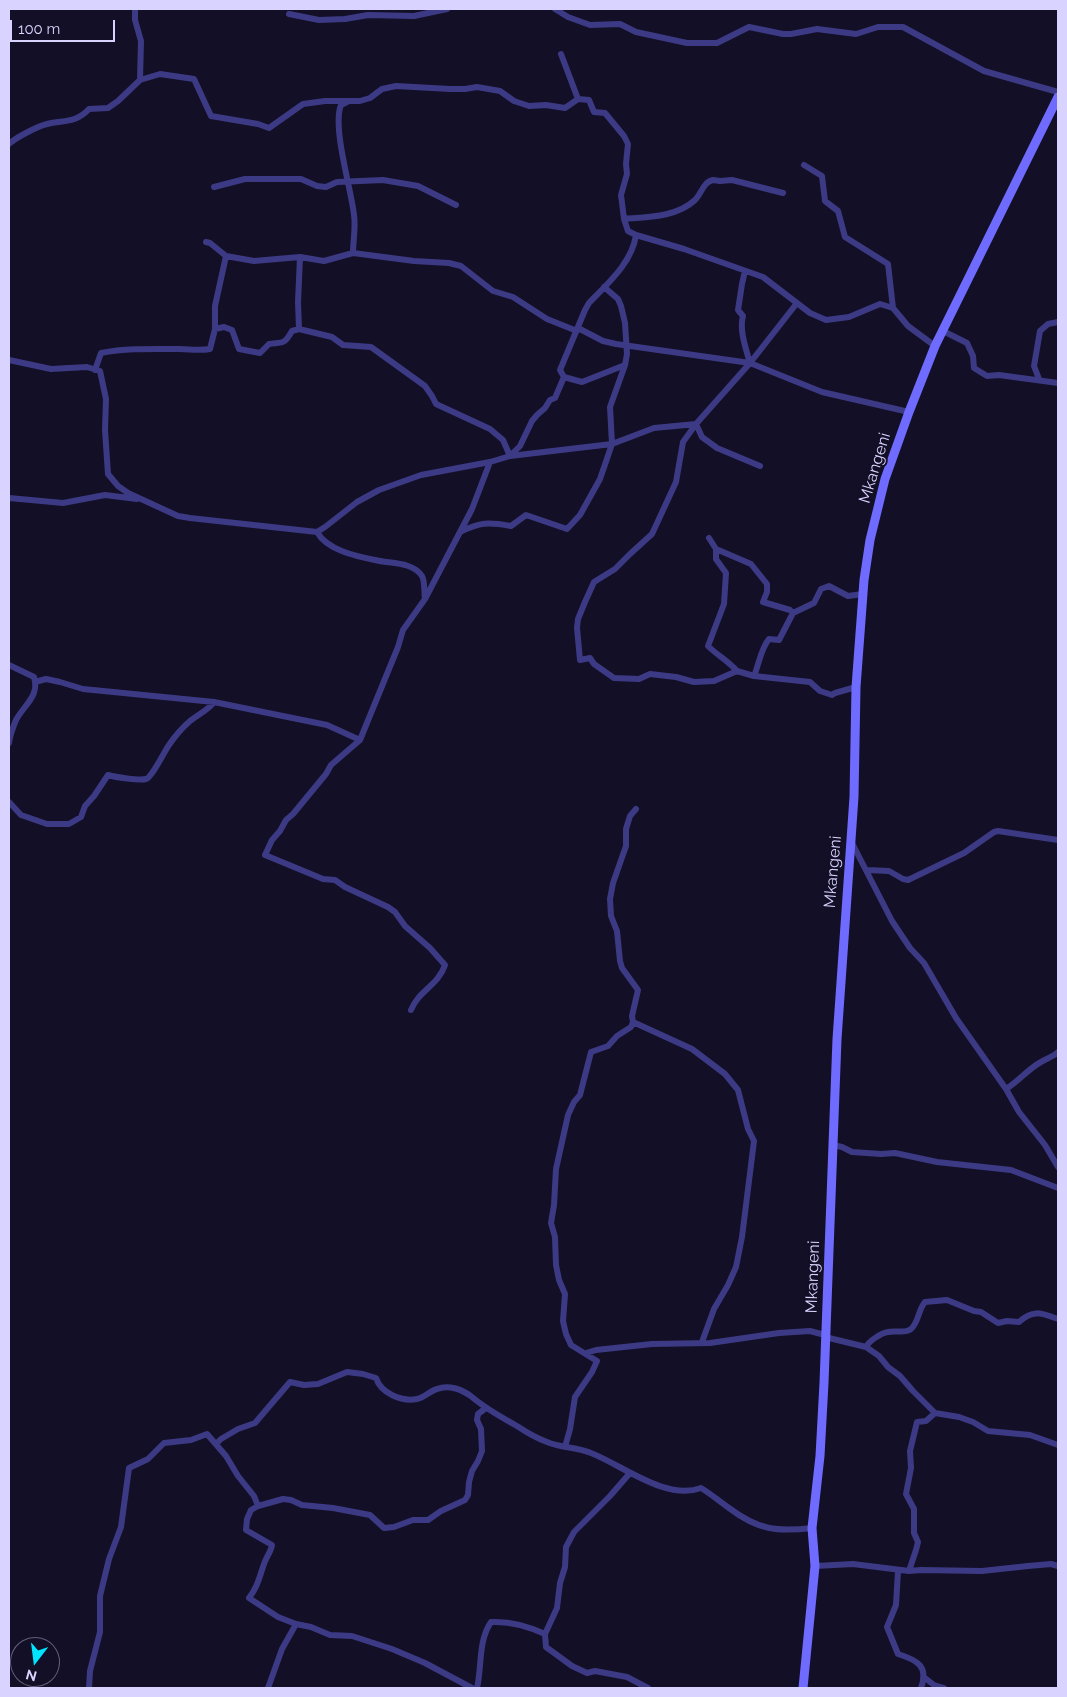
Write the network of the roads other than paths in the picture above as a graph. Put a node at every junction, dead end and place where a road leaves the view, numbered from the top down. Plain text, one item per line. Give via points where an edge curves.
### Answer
1 (135, 9) edge
2 (447, 9) edge
3 (554, 9) edge
4 (289, 14) dead end
5 (561, 54) dead end
6 (140, 80) junction
7 (1058, 92) edge
8 (1058, 97) edge
9 (578, 99) junction
10 (348, 102) junction
11 (9, 144) edge
12 (804, 165) dead end
13 (348, 181) junction
14 (214, 187) dead end
15 (783, 193) dead end
16 (456, 205) dead end
17 (624, 219) junction
18 (636, 235) junction
19 (206, 242) dead end
20 (353, 253) junction
21 (226, 256) junction
22 (300, 257) junction
23 (745, 271) junction
24 (604, 286) junction
25 (797, 303) junction
26 (893, 308) junction
27 (1058, 322) edge
28 (215, 329) junction
29 (299, 329) junction
30 (577, 329) junction
31 (942, 331) junction
32 (627, 345) junction
33 (935, 346) junction
34 (9, 360) edge
35 (750, 363) junction
36 (625, 365) junction
37 (95, 370) junction
38 (564, 378) junction
39 (1039, 379) junction
40 (1058, 384) edge
41 (909, 412) junction
42 (696, 424) junction
43 (612, 444) junction
44 (510, 456) junction
45 (490, 462) junction
46 (760, 466) dead end
47 (9, 498) edge
48 (146, 500) junction
49 (317, 532) junction
50 (458, 533) junction
51 (709, 538) dead end
52 (716, 549) junction
53 (863, 594) junction
54 (425, 599) junction
55 (793, 613) junction
56 (9, 665) edge
57 (737, 671) junction
58 (754, 676) junction
59 (35, 682) junction
60 (856, 687) junction
61 (214, 702) junction
62 (360, 740) junction
63 (9, 743) edge
64 (9, 802) edge
65 (636, 809) dead end
66 (1058, 840) edge
67 (851, 842) junction
68 (867, 870) junction
69 (411, 1010) dead end
70 (633, 1022) junction
71 (1058, 1052) edge
72 (1006, 1089) junction
73 (833, 1145) junction
74 (1058, 1167) edge
75 (1058, 1188) edge
76 (1058, 1319) edge
77 (825, 1336) junction
78 (702, 1342) junction
79 (866, 1347) junction
80 (586, 1353) junction
81 (486, 1408) junction
82 (936, 1413) junction
83 (216, 1444) junction
84 (1058, 1445) edge
85 (565, 1447) junction
86 (630, 1473) junction
87 (258, 1506) junction
88 (812, 1528) junction
89 (814, 1566) junction
90 (1058, 1566) edge
91 (898, 1571) junction
92 (909, 1571) junction
93 (296, 1624) junction
94 (545, 1634) junction
95 (925, 1678) junction
96 (89, 1688) edge
97 (268, 1688) edge
98 (472, 1688) edge
99 (477, 1688) edge
100 (648, 1688) edge
101 (803, 1688) edge
102 (921, 1688) edge
103 (944, 1688) edge

1 - 6 street via 141,41
2 - 4 street via 414,16 368,15 319,20
3 - 7 street via 590,25 620,24 636,32 687,43 717,43 750,26 783,34 818,29 856,34 878,26 904,27 984,71
5 - 9 street
6 - 10 street via 160,74 194,79 211,116 269,128 303,104
6 - 11 street via 108,108 89,108 74,120 44,124
8 - 31 street, Mkangeni
9 - 10 street via 565,108 529,106 491,89 396,86 382,89 370,98
9 - 17 street via 589,100 594,112 605,113 628,144 627,174 621,195
10 - 13 street via 341,105 338,115
12 - 26 street via 822,176 825,201 838,211 845,237 888,264
13 - 14 street via 326,187 301,179 246,179
13 - 16 street via 383,180 418,186
13 - 20 street via 354,216
15 - 17 street via 732,180 713,180 706,183 696,199 681,210
17 - 18 street via 628,230
18 - 23 street
18 - 24 street via 624,264
19 - 21 street
20 - 22 street via 324,261
20 - 30 street via 461,266 493,291 513,297 547,319
21 - 22 street via 254,261
21 - 28 street via 215,306
22 - 29 street
23 - 25 street via 763,277
23 - 35 street via 738,310 743,316 741,321
24 - 30 street via 589,303
24 - 32 street via 621,306
25 - 26 street via 826,320 849,317 880,304
25 - 35 street
26 - 33 street via 908,326
27 - 39 street via 1048,324 1040,331 1034,366
28 - 29 street via 232,330 239,349 260,354 269,344 283,343 292,331
28 - 37 street via 210,349 110,351 101,353
29 - 44 street via 332,337 343,345 371,347 425,386 436,404 490,429 502,440
30 - 32 street via 603,341
30 - 38 street via 560,370
31 - 33 street, Mkangeni
31 - 39 street via 967,343 974,368 988,376
32 - 35 street
32 - 36 street
33 - 41 street, Mkangeni
34 - 37 street via 51,369
35 - 41 street via 822,392
35 - 42 street
36 - 38 street via 582,382
36 - 43 street via 610,407
37 - 48 street via 100,371 106,400 108,474 128,493
38 - 44 street via 555,398 532,421 520,446
39 - 40 street
41 - 53 street, Mkangeni via 883,486 870,540
42 - 43 street via 654,428
42 - 46 street via 702,437 717,448
42 - 57 street via 683,442 676,482 652,534 615,569 594,582 578,619 580,660 590,658 614,678 639,679 650,674 694,682 714,680
43 - 44 street
43 - 50 street via 600,479 580,515 567,529 526,515 510,526 475,524
44 - 45 street
45 - 49 street via 421,475 379,490
45 - 50 street via 472,509
47 - 48 street via 63,502 105,495
48 - 49 street via 178,516
49 - 54 street via 320,539 349,553 416,569 423,577
50 - 54 street
51 - 52 street
52 - 55 street via 751,564 767,584 762,602
52 - 57 street via 716,559 726,573 724,604 708,646
53 - 55 street via 848,596 829,586 821,589 814,603
53 - 60 street, Mkangeni
54 - 62 street via 403,630
55 - 58 street via 779,640 769,639 764,645
56 - 59 street via 34,677
57 - 58 street
58 - 60 street via 810,682 820,691 832,695
59 - 61 street via 46,679 83,689
59 - 63 street via 35,691 16,720
60 - 67 street, Mkangeni
61 - 62 street via 326,725
61 - 64 street via 181,730 150,776 145,780 108,775 85,806 81,817 69,824 47,824 21,815
62 - 69 street via 330,765 286,820 265,855 335,880 388,907 430,948 445,965 442,974 415,1000
65 - 70 street via 626,829 626,846 610,899 622,968 638,990
66 - 68 street via 998,831 964,853 908,880 889,871
67 - 68 street
67 - 73 street, Mkangeni
68 - 72 street via 892,922 924,964 956,1018
70 - 78 street via 692,1048 725,1074 738,1090 754,1142 736,1267 714,1309
70 - 80 street via 608,1046 591,1052 580,1095 568,1115 556,1169 552,1223 558,1280 565,1294 563,1321 571,1345
71 - 72 street
72 - 74 street
73 - 75 street via 852,1152 895,1153 1010,1170
73 - 77 street, Mkangeni
76 - 79 street via 1035,1312 1019,1322 998,1323 981,1312 947,1300 925,1302 911,1329 886,1332 868,1342
77 - 78 street via 810,1331
77 - 79 street
77 - 88 street, Mkangeni via 820,1456
78 - 80 street via 652,1344
79 - 82 street
80 - 85 street via 597,1361 575,1397
81 - 83 street via 466,1393 451,1387 438,1388 417,1399 406,1399 386,1392 376,1378 347,1372 318,1384 290,1382 255,1424 238,1429
81 - 85 street via 548,1443
81 - 87 street via 478,1414 482,1451 472,1471 468,1495 465,1500 428,1520 413,1520 384,1528 370,1516 302,1505 291,1500
82 - 84 street via 959,1417 988,1431 1030,1435
82 - 92 street via 926,1421 917,1422 910,1451 912,1468 906,1494 914,1508 914,1533 918,1542
83 - 87 street
83 - 96 street via 207,1434 191,1440 164,1443 148,1458 129,1468 121,1527 100,1596 100,1632
85 - 86 street via 589,1452
86 - 88 street via 650,1483 682,1490 701,1488 753,1524 781,1531
86 - 94 street via 570,1539 566,1547 558,1608
87 - 93 street via 250,1510 246,1530 272,1545 258,1586 249,1598
88 - 89 street, Mkangeni
89 - 91 street via 853,1564
89 - 101 street, Mkangeni
90 - 92 street
91 - 92 street
91 - 95 street via 896,1605 887,1627 898,1654 918,1662
93 - 97 street via 282,1649
93 - 98 street via 392,1649
94 - 99 street via 520,1624 491,1622 483,1640
94 - 100 street via 546,1647 572,1666 587,1672 627,1677
95 - 102 street
95 - 103 street

